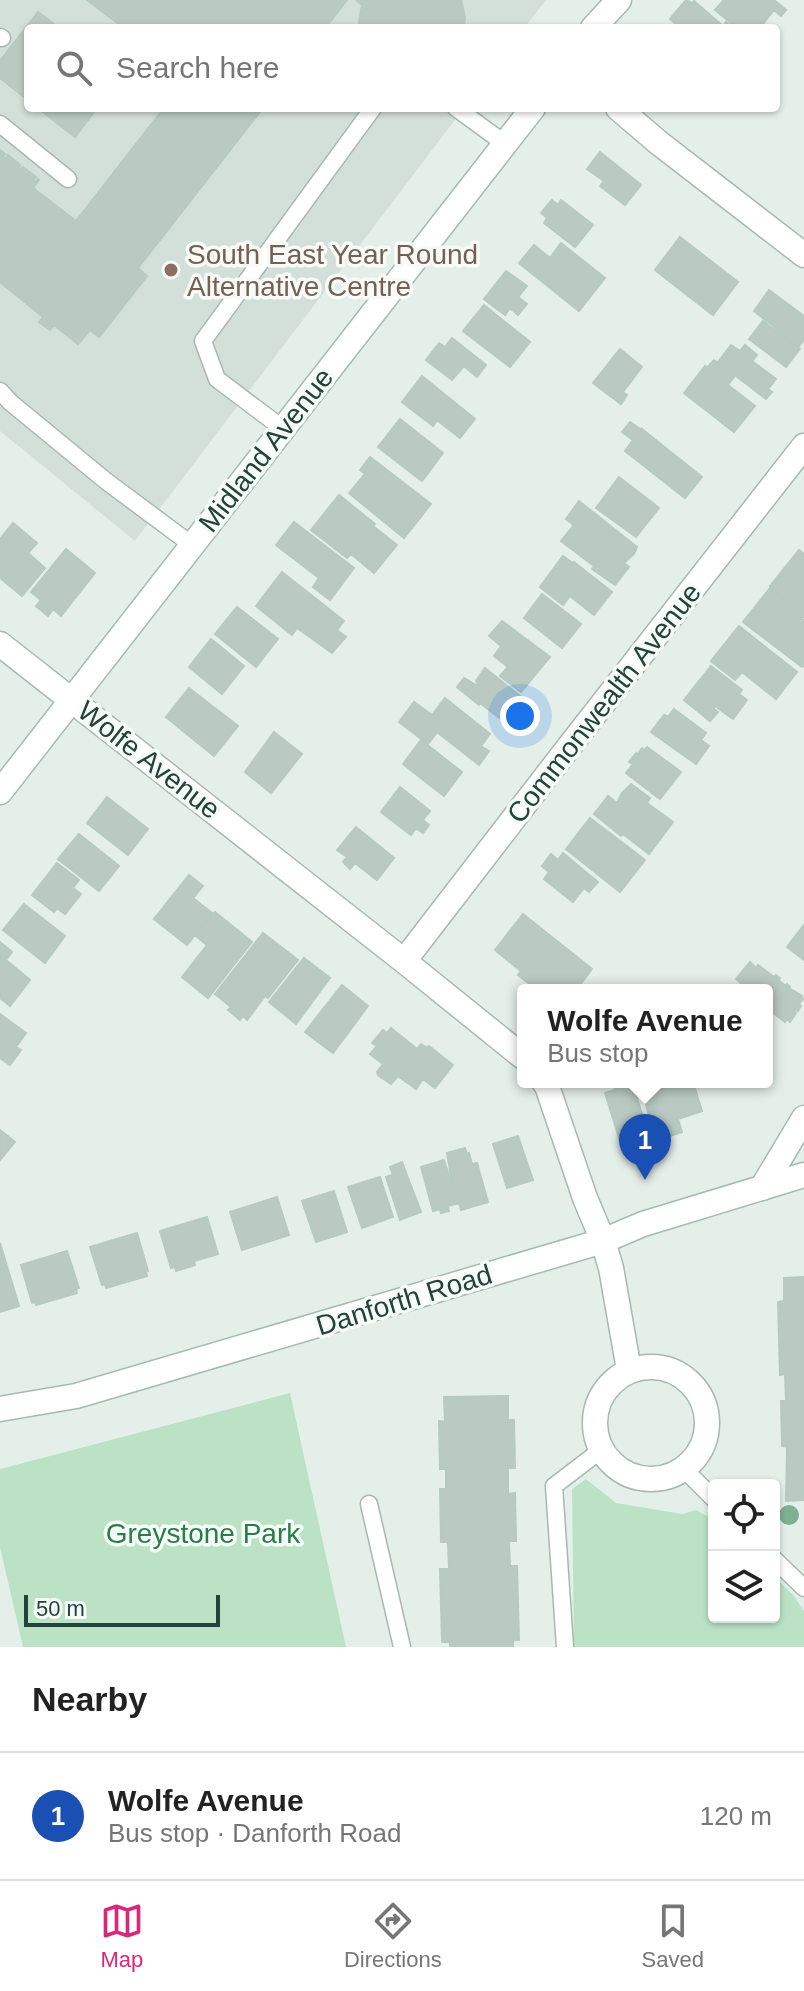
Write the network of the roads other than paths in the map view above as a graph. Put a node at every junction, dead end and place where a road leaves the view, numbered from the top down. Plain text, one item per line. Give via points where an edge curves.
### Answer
1 (619, 0) edge
2 (597, 24) edge
3 (370, 112) edge
4 (461, 112) edge
5 (530, 112) edge
6 (623, 112) edge
7 (0, 124) edge
8 (504, 143) junction
9 (68, 179) dead end
10 (804, 255) edge
11 (0, 391) edge
12 (282, 428) junction
13 (804, 446) edge
14 (192, 545) junction
15 (0, 644) edge
16 (72, 700) junction
17 (0, 792) edge
18 (404, 961) junction
19 (517, 1052) edge
20 (548, 1088) edge
21 (804, 1118) edge
22 (804, 1175) edge
23 (762, 1188) junction
24 (603, 1241) junction
25 (629, 1370) junction
26 (0, 1409) edge
27 (601, 1450) junction
28 (684, 1469) junction
29 (708, 1493) edge
30 (369, 1504) dead end
31 (780, 1565) edge
32 (804, 1588) edge
33 (402, 1647) edge
34 (565, 1647) edge

1 - 2 street
3 - 12 lane via 203,341 217,379
4 - 8 lane
5 - 8 street, Midland Avenue
6 - 10 street
7 - 9 lane
8 - 12 street, Midland Avenue
11 - 14 lane
12 - 14 street, Midland Avenue
13 - 18 street, Commonwealth Avenue
14 - 16 street, Midland Avenue
15 - 16 street, Wolfe Avenue
16 - 17 street, Midland Avenue
16 - 18 street, Wolfe Avenue
18 - 19 street, Wolfe Avenue
20 - 24 street
21 - 23 street
22 - 23 street, Danforth Road
23 - 24 street, Danforth Road
24 - 25 street
24 - 26 street, Danforth Road via 76,1396
25 - 27 street via 607,1388 595,1413
25 - 28 street via 665,1367 696,1387 705,1404 707,1431 697,1457
27 - 28 street via 628,1475 647,1480
27 - 34 lane via 554,1486
28 - 29 lane
30 - 33 lane
31 - 32 lane

